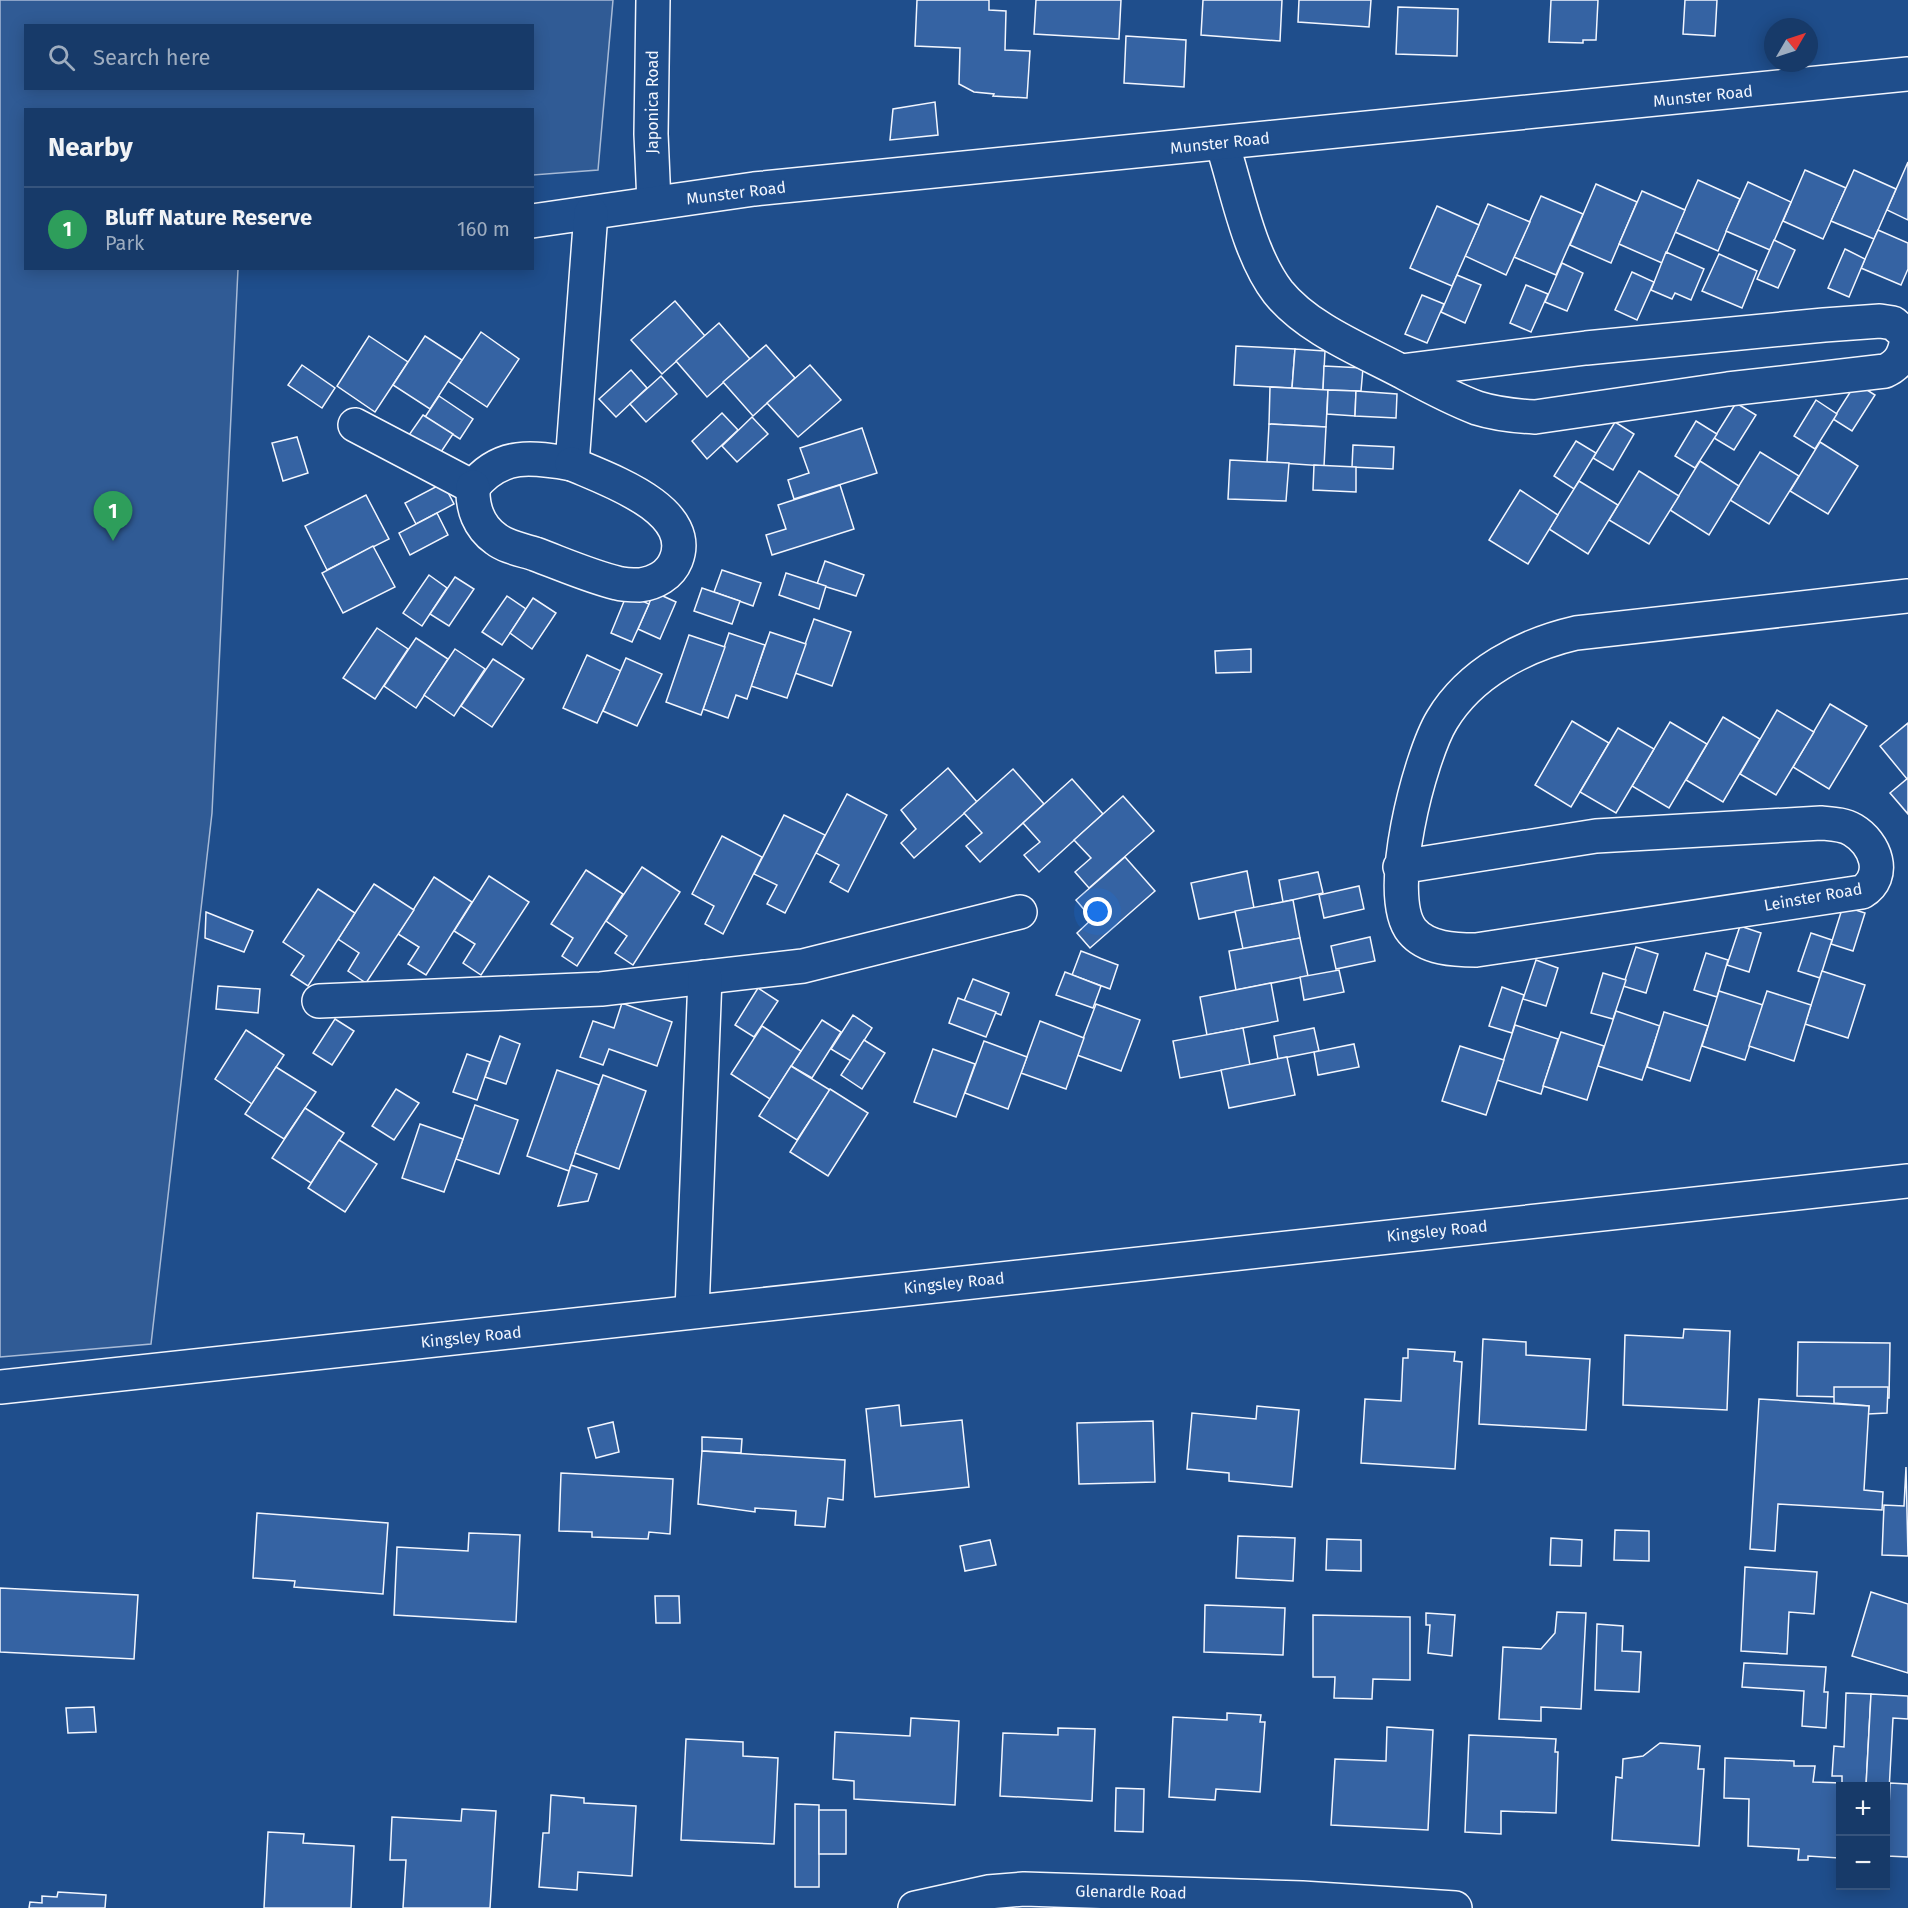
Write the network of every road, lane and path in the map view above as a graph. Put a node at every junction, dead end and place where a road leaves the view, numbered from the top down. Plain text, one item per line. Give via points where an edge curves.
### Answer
1 (653, 0) edge
2 (1908, 74) edge
3 (1222, 143) junction
4 (654, 203) junction
5 (591, 213) junction
6 (534, 220) edge
7 (1401, 371) junction
8 (355, 425) dead end
9 (572, 464) junction
10 (473, 487) junction
11 (1908, 596) edge
12 (1400, 867) junction
13 (1020, 912) dead end
14 (705, 977) junction
15 (320, 1001) dead end
16 (1908, 1181) edge
17 (692, 1311) junction
18 (0, 1387) edge
19 (1066, 1899) edge
20 (1390, 1906) edge
21 (915, 1908) edge
22 (1455, 1908) edge

1 - 4 street, Japonica Road
2 - 3 street, Munster Road
3 - 4 street, Munster Road
3 - 7 street via 1257,256 1277,291 1300,314
4 - 5 street, Munster Road
5 - 6 street, Munster Road
5 - 9 street
7 - 7 street via 1478,408 1535,417 1885,371 1902,357 1907,335 1893,323 1880,321 1586,348
8 - 10 street
9 - 10 street via 532,457 513,460 485,473
9 - 10 street via 633,491 670,520 679,547 667,573 654,582 619,584 497,540 477,518
11 - 12 street, Leinster Road via 1576,633 1519,651 1473,683 1442,720 1418,778
12 - 12 street, Leinster Road via 1596,836 1821,823 1841,825 1865,840 1877,866 1871,886 1862,892 1476,950 1442,947 1412,931
13 - 14 street via 803,966
14 - 15 street via 601,989
14 - 17 street
16 - 17 street, Kingsley Road
17 - 18 street, Kingsley Road
19 - 20 street, Glenardle Road via 1302,1898
19 - 21 street, Glenardle Road via 1024,1889 988,1892
20 - 22 street, Glenardle Road

